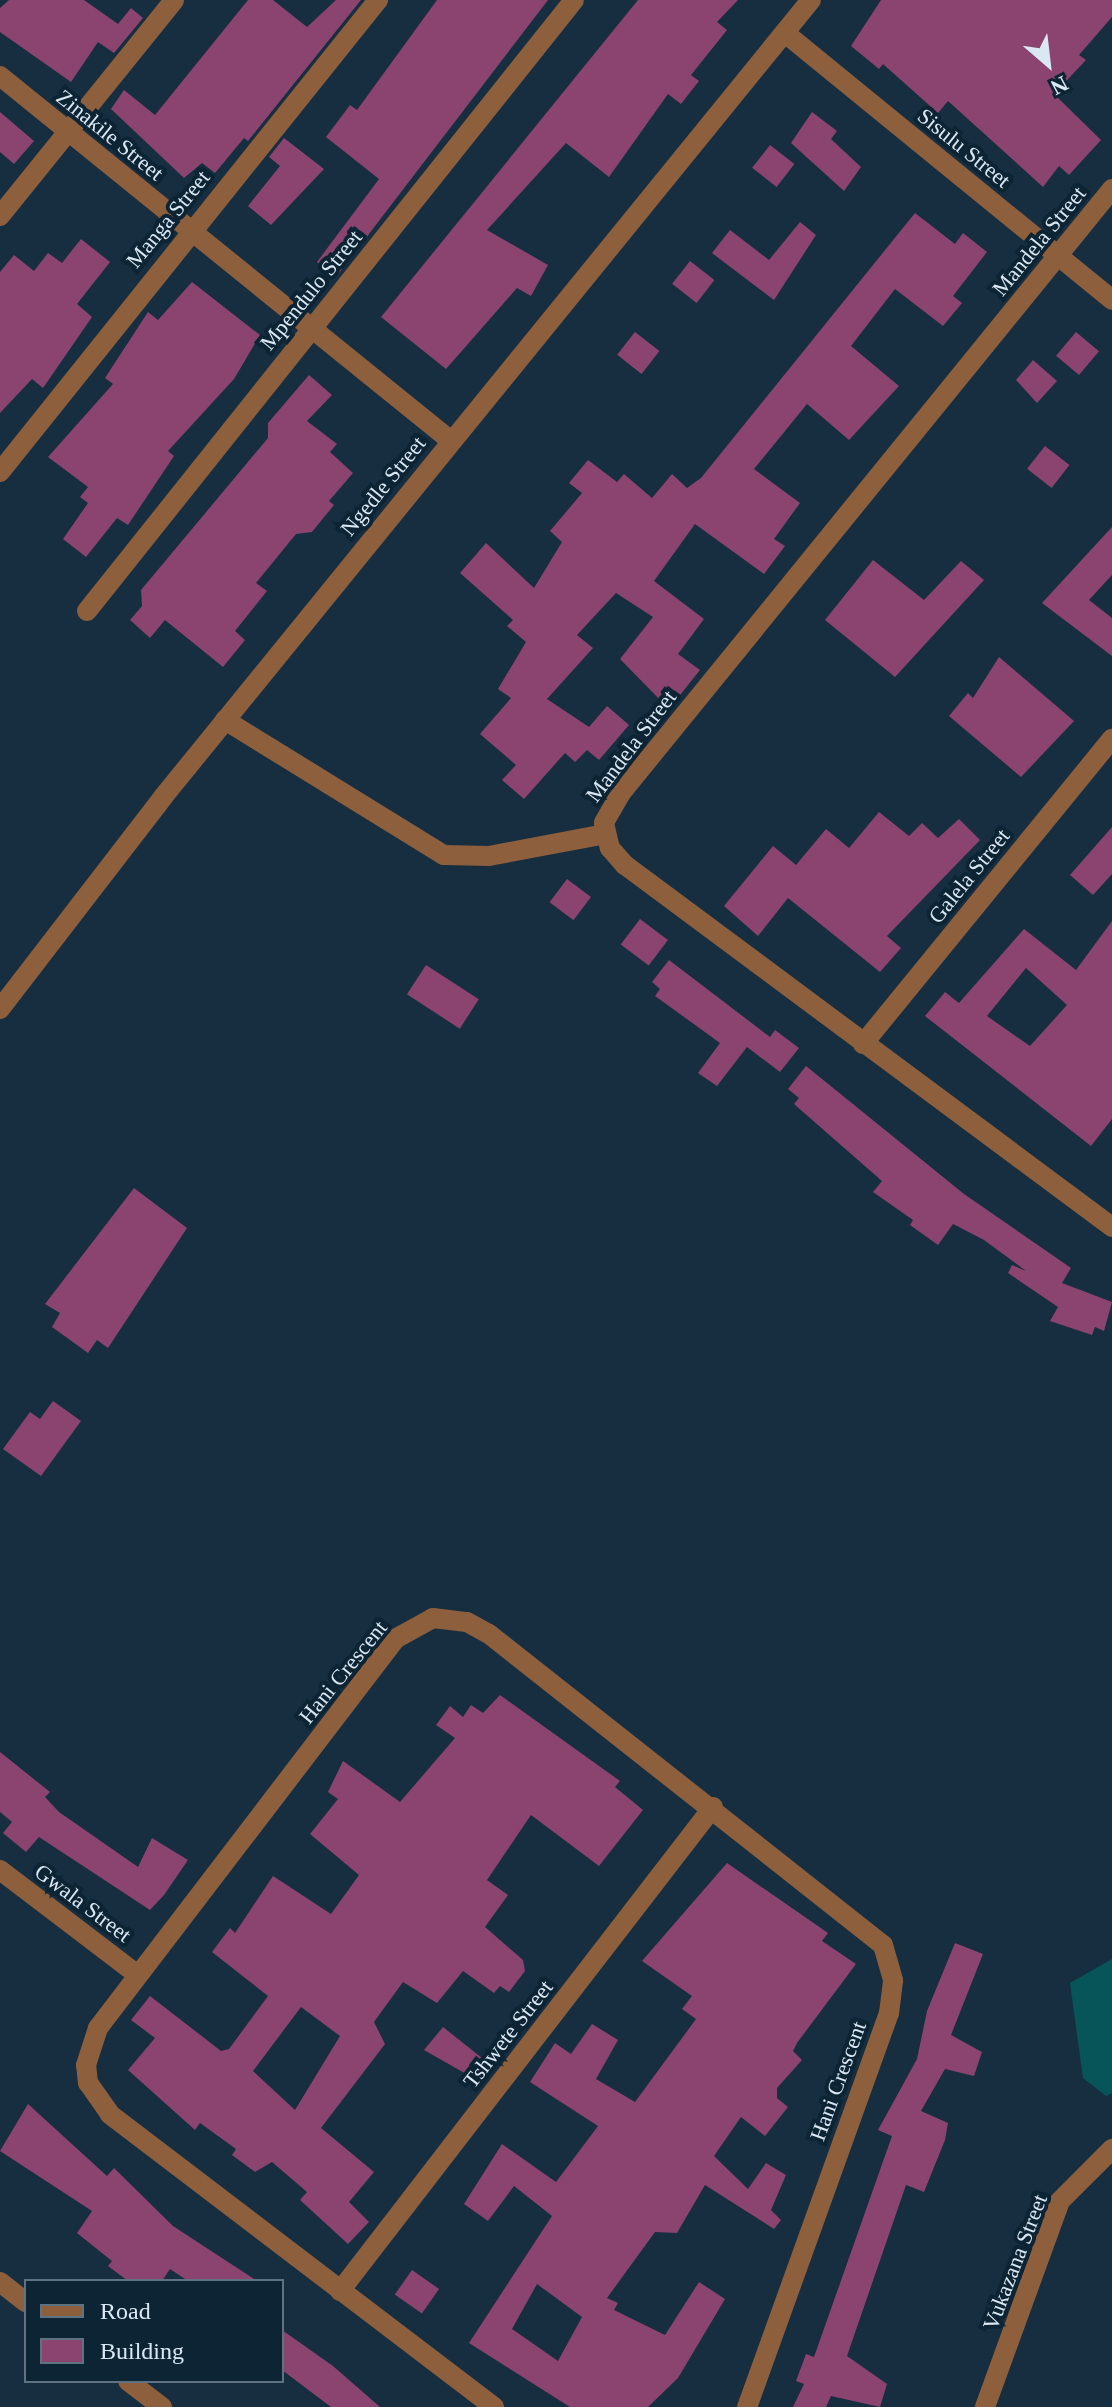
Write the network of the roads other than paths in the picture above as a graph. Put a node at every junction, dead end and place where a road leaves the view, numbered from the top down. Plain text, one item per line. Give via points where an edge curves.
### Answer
1 (174, 0) edge
2 (378, 0) edge
3 (574, 0) edge
4 (811, 0) edge
5 (785, 33) junction
6 (0, 76) edge
7 (67, 132) junction
8 (1112, 189) edge
9 (0, 216) edge
10 (189, 229) junction
11 (1058, 255) junction
12 (1112, 300) edge
13 (312, 327) junction
14 (451, 441) junction
15 (0, 472) edge
16 (87, 611) dead end
17 (225, 720) junction
18 (1112, 739) edge
19 (605, 834) junction
20 (0, 1009) edge
21 (863, 1044) junction
22 (1112, 1227) edge
23 (713, 1807) junction
24 (0, 1870) edge
25 (138, 1975) junction
26 (1112, 2149) edge
27 (0, 2282) edge
28 (340, 2291) junction
29 (24, 2300) edge
30 (131, 2383) edge
31 (162, 2407) edge
32 (494, 2407) edge
33 (747, 2407) edge
34 (985, 2407) edge

1 - 7 street
2 - 10 street, Manga Street
3 - 13 street, Mpendulo Street
4 - 5 street, Ngedle Street
5 - 11 street, Sisulu Street
5 - 14 street, Ngedle Street
6 - 7 street, Zinakile Street
7 - 9 street
7 - 10 street, Zinakile Street
8 - 11 street, Mandela Street
10 - 13 street, Zinakile Street
10 - 15 street, Manga Street
11 - 12 street, Sisulu Street
11 - 19 street, Mandela Street via 621,793
13 - 14 street, Zinakile Street
13 - 16 street, Mpendulo Street
14 - 17 street, Ngedle Street
17 - 19 street via 444,855 489,856
17 - 20 street, Ngedle Street
18 - 21 street, Galela Street
19 - 21 street, Mandela Street via 625,865
21 - 22 street, Mandela Street
23 - 25 street, Hani Crescent via 489,1634 467,1622 433,1618 395,1639
23 - 28 street, Tshwete Street
23 - 33 street, Hani Crescent via 872,1929 893,1981 889,2013
24 - 25 street, Gwala Street
25 - 28 street, Hani Crescent via 89,2046 88,2083 98,2102
26 - 34 street, Vukazana Street via 1060,2201
27 - 29 street
28 - 32 street, Hani Crescent
30 - 31 street

